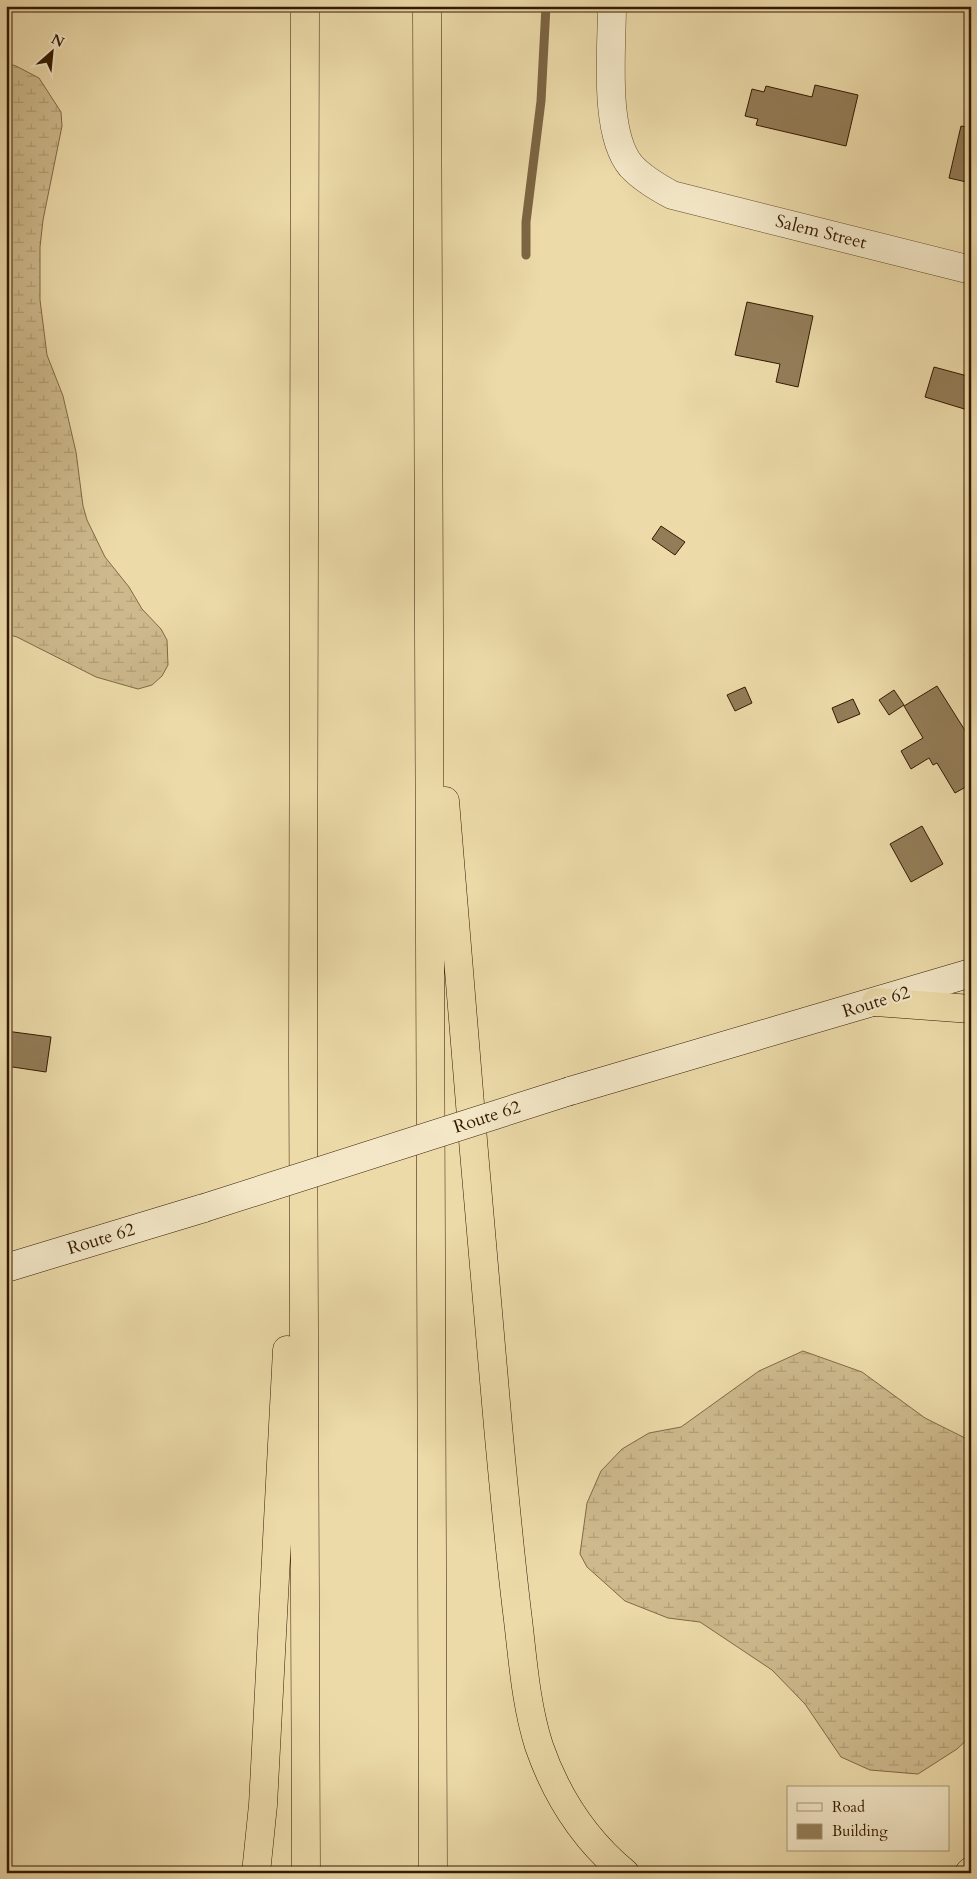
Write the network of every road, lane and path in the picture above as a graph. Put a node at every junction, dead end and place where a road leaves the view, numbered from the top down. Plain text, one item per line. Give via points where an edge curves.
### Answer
1 (305, 6) edge
2 (427, 6) edge
3 (612, 6) edge
4 (971, 270) edge
5 (428, 593) junction
6 (971, 973) edge
7 (876, 1002) junction
8 (971, 1009) edge
9 (303, 1059) junction
10 (6, 1268) edge
11 (256, 1873) edge
12 (306, 1873) edge
13 (434, 1873) edge
14 (625, 1873) edge

1 - 9 highway
2 - 5 highway
3 - 4 main road, Salem Street via 611,100 616,131 630,164 654,186 672,195
5 - 13 highway
5 - 14 highway via 480,1226 524,1675 539,1746 559,1791 584,1831
6 - 7 main road, Route 62
7 - 8 highway
7 - 10 main road, Route 62, bridge via 570,1091
9 - 11 highway via 263,1805
9 - 12 highway

